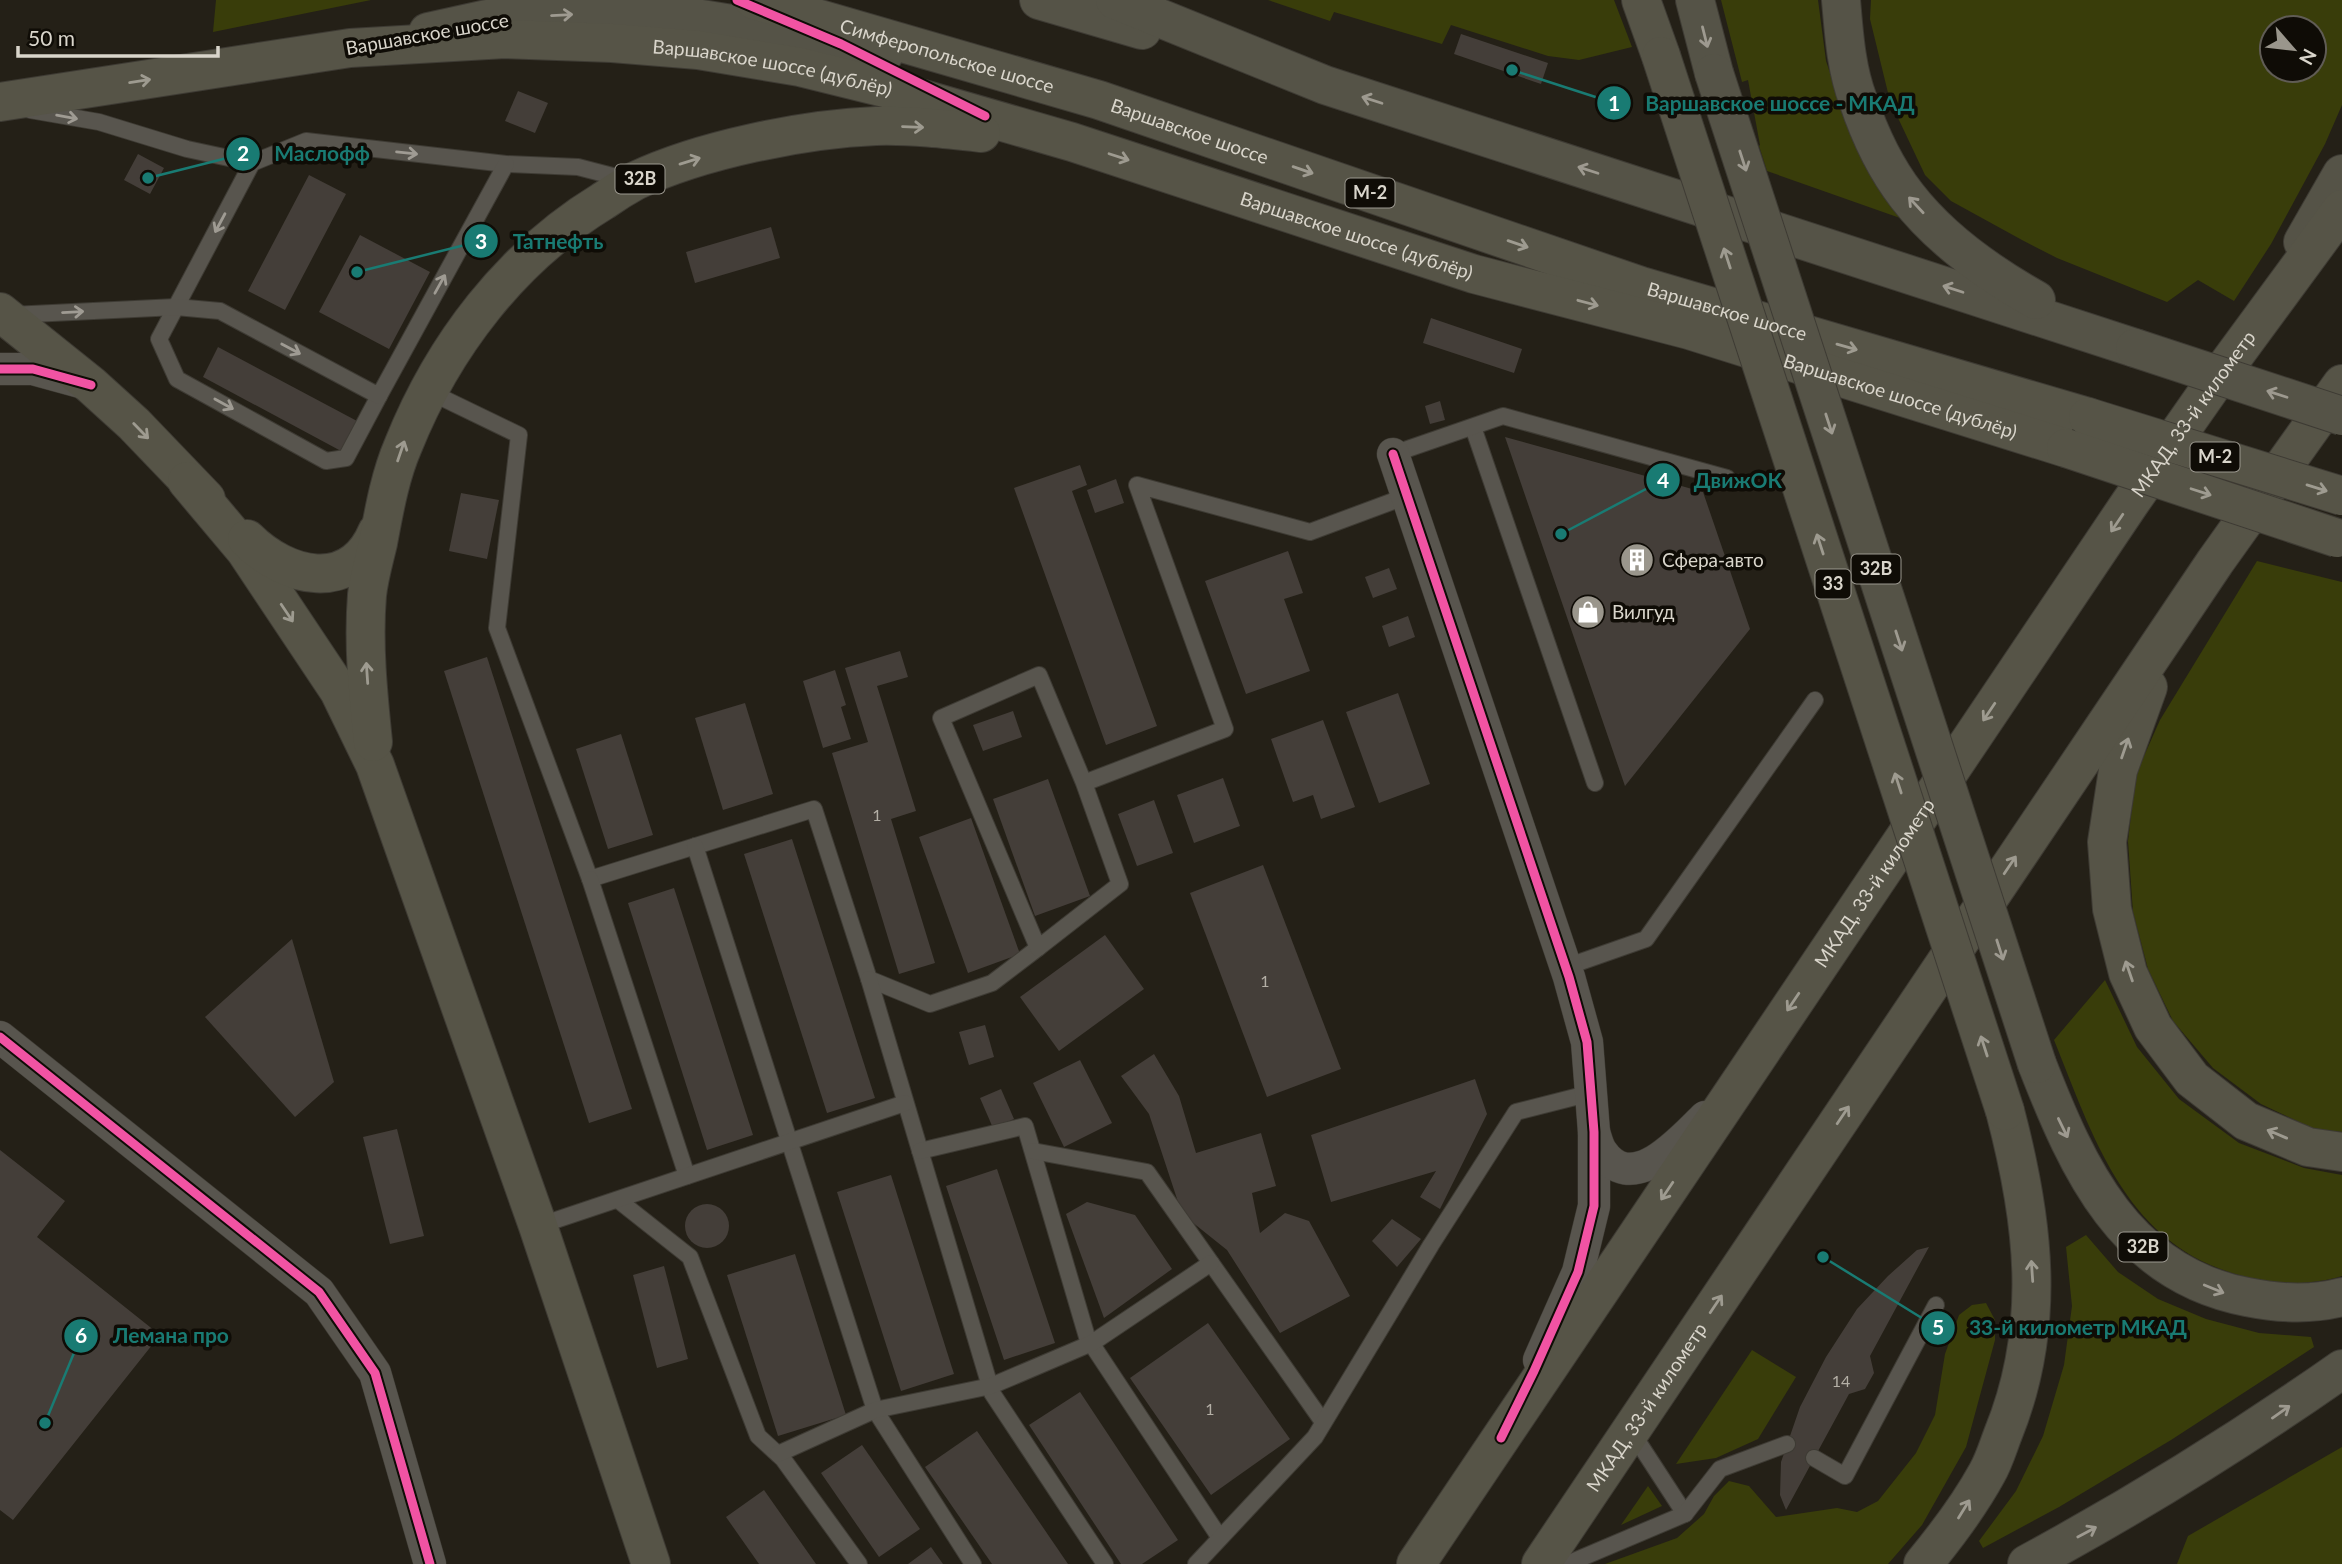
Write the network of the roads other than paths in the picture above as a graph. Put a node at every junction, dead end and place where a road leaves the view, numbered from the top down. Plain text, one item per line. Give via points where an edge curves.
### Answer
1 (737, 0) edge
2 (754, 0) edge
3 (1039, 0) edge
4 (1115, 0) edge
5 (1641, 0) edge
6 (1695, 0) edge
7 (1841, 0) edge
8 (841, 44) junction
9 (350, 48) junction
10 (1325, 85) junction
11 (1099, 100) junction
12 (0, 104) edge
13 (985, 116) junction
14 (1072, 142) junction
15 (251, 163) junction
16 (506, 164) junction
17 (2342, 174) edge
18 (634, 182) junction
19 (2342, 209) edge
20 (176, 307) junction
21 (3, 314) edge
22 (2135, 348) junction
23 (0, 369) edge
24 (2342, 384) edge
25 (91, 385) junction
26 (2209, 390) junction
27 (428, 391) junction
28 (379, 396) junction
29 (2342, 416) edge
30 (1472, 426) junction
31 (1393, 454) joint
32 (1727, 478) dead end
33 (187, 481) junction
34 (1407, 496) junction
35 (2342, 496) edge
36 (383, 517) junction
37 (2340, 538) edge
38 (2215, 562) junction
39 (1815, 700) dead end
40 (375, 765) junction
41 (1084, 783) junction
42 (1595, 783) dead end
43 (695, 846) junction
44 (590, 879) junction
45 (1038, 948) junction
46 (1566, 967) junction
47 (869, 979) junction
48 (0, 1037) edge
49 (1768, 1039) junction
50 (1591, 1093) junction
51 (905, 1103) junction
52 (1594, 1132) junction
53 (788, 1142) junction
54 (1032, 1151) junction
55 (920, 1152) junction
56 (2342, 1152) edge
57 (687, 1176) junction
58 (618, 1200) junction
59 (538, 1226) junction
60 (1211, 1264) junction
61 (2342, 1297) edge
62 (1936, 1305) dead end
63 (1092, 1343) junction
64 (2342, 1369) edge
65 (990, 1386) junction
66 (875, 1410) junction
67 (1323, 1422) junction
68 (1631, 1430) junction
69 (1501, 1438) junction
70 (1787, 1444) dead end
71 (778, 1454) junction
72 (1814, 1458) dead end
73 (1464, 1493) junction
74 (1685, 1514) junction
75 (1220, 1538) junction
76 (430, 1564) edge
77 (651, 1564) edge
78 (859, 1564) edge
79 (973, 1564) edge
80 (1105, 1564) edge
81 (1196, 1564) edge
82 (1409, 1564) edge
83 (1416, 1564) edge
84 (1541, 1564) edge
85 (1567, 1564) edge
86 (1923, 1564) edge
87 (2027, 1564) edge

1 - 8 street
2 - 11 highway, Симферопольское шоссе / М-2
3 - 10 main road
4 - 10 main road
86 -> 5 highway, 33, bridge via 1988,1471 2011,1414 2027,1355 2033,1294 2020,1167
6 -> 61 main road, 32B, bridge via 1714,73 2059,1121 2108,1208 2138,1243 2176,1272 2220,1292 2273,1302
22 -> 7 main road via 2066,317 1996,277 1945,237 1906,195 1857,99
9 -> 8 main road, Варшавское шоссе via 487,19 592,13 683,16
8 - 11 main road, Варшавское шоссе
8 - 13 street
12 -> 9 highway, Варшавское шоссе
9 - 13 highway, Варшавское шоссе (дублёр) via 505,39 698,50 800,67
22 -> 10 main road
11 -> 35 highway, Варшавское шоссе / М-2, bridge via 1641,286
12 -> 15 lane via 99,122
13 - 14 highway, Варшавское шоссе (дублёр)
18 -> 14 highway, 32B via 743,146 811,132 876,126
14 -> 37 highway, Варшавское шоссе (дублёр), bridge via 1474,274 1689,330
15 -> 16 lane via 306,141
15 -> 20 lane
16 - 18 lane via 578,167
28 -> 16 lane
17 - 26 main road
18 - 27 highway, 32B via 540,247 498,289 463,333
19 - 26 highway, МКАД, 33-й километр
21 -> 20 lane
20 -> 28 lane via 219,310
20 -> 28 lane via 159,339 177,379 327,461 346,458
21 - 25 highway
29 -> 22 main road, bridge
23 - 25 street via 33,369
24 - 38 highway, МКАД, 33-й километр
25 -> 33 highway
26 -> 49 highway, МКАД, 33-й километр
36 -> 27 highway, 32B via 401,448
27 - 44 lane via 519,435 497,628
30 - 31 lane
30 - 32 lane via 1503,416
30 - 42 lane
31 - 34 street
33 - 36 highway via 260,552 285,567 315,574 348,569 370,549
33 -> 40 highway via 245,550 339,691
34 - 41 lane via 1310,532 1138,485 1226,729
34 - 46 street
40 -> 36 highway, 32B via 366,666 367,593
56 -> 38 highway via 2308,1147 2246,1121 2192,1079 2153,1027 2128,973 2112,909 2107,842 2118,770 2144,694
68 -> 38 highway, МКАД, 33-й километр
39 - 46 lane via 1646,939
40 - 59 highway
41 - 45 lane via 1120,884
41 - 45 lane via 1039,675 941,718
43 - 44 lane
43 - 47 lane via 814,809
43 - 53 lane
44 - 57 lane
45 - 47 lane via 992,983 930,1004
46 - 50 street via 1587,1042
47 - 51 lane
48 - 76 street via 318,1292 375,1373
49 - 52 street via 1710,1112 1662,1157 1639,1168 1617,1167 1602,1152
49 -> 69 highway, МКАД, 33-й километр
50 - 52 street
50 - 67 lane via 1516,1112
51 - 53 lane
51 - 55 lane
52 - 69 street via 1594,1206 1578,1272
53 - 57 lane
53 - 66 lane
54 - 55 lane via 1025,1126
54 - 60 lane via 1147,1172
54 - 63 lane
55 - 65 lane
57 - 58 lane
58 - 59 lane
58 - 71 lane via 690,1257 758,1436
59 - 77 highway
60 - 63 lane
60 - 67 lane
62 - 72 lane via 1845,1476
63 - 65 lane
63 - 75 lane
87 -> 64 main road via 2115,1517
65 - 66 lane
65 - 80 lane
66 - 71 lane
66 - 79 lane
67 - 75 lane via 1315,1437
68 - 74 lane
68 - 84 highway, МКАД, 33-й километр
69 - 73 highway, МКАД, 33-й километр
70 - 74 lane via 1720,1469
71 - 78 lane
73 - 82 highway
73 - 83 highway, МКАД, 33-й километр
74 - 85 lane
75 - 81 lane

